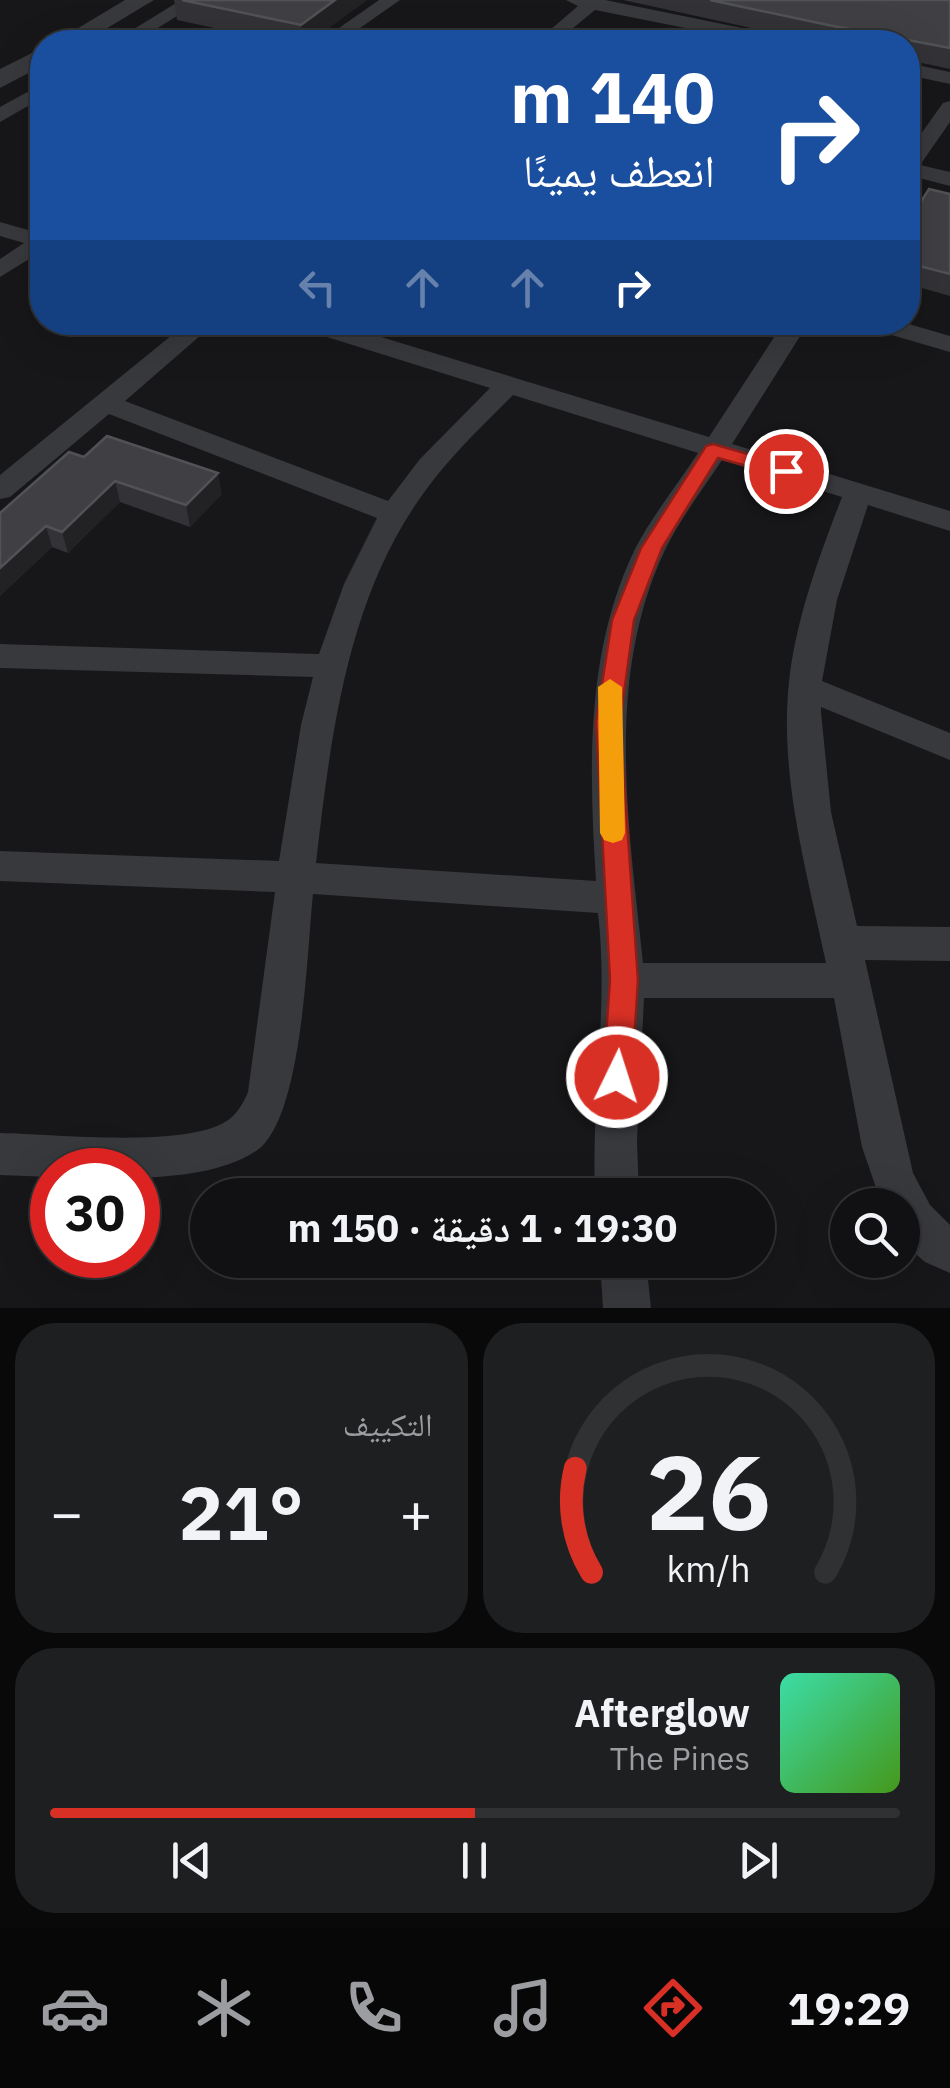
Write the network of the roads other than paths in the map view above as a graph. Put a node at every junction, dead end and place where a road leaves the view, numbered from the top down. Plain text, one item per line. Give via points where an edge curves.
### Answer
1 (142, 0) edge
2 (194, 0) edge
3 (391, 0) edge
4 (588, 1) edge
5 (88, 30) edge
6 (150, 30) edge
7 (346, 30) edge
8 (558, 30) edge
9 (724, 30) edge
10 (30, 63) edge
11 (920, 72) edge
12 (950, 78) edge
13 (0, 80) edge
14 (30, 97) edge
15 (950, 107) edge
16 (0, 116) edge
17 (920, 151) edge
18 (920, 171) edge
19 (950, 178) edge
20 (0, 228) edge
21 (30, 237) edge
22 (30, 249) edge
23 (0, 270) edge
24 (188, 335) edge
25 (344, 335) edge
26 (788, 335) edge
27 (918, 335) edge
28 (950, 344) edge
29 (506, 387) junction
30 (106, 403) junction
31 (713, 450) junction
32 (0, 490) edge
33 (858, 492) junction
34 (394, 514) junction
35 (950, 521) edge
36 (0, 656) edge
37 (333, 666) junction
38 (805, 687) junction
39 (950, 748) edge
40 (0, 866) edge
41 (297, 876) junction
42 (616, 898) junction
43 (950, 944) edge
44 (845, 962) junction
45 (624, 980) junction
46 (0, 1154) edge
47 (615, 1178) edge
48 (950, 1250) edge
49 (624, 1278) edge
50 (627, 1308) edge

1 - 5 street
2 - 6 street
3 - 7 street
4 - 8 street
4 - 9 street
10 - 13 street
11 - 12 street
14 - 16 street
15 - 17 street
18 - 19 street
20 - 21 street
22 - 23 street
24 - 30 street
25 - 29 street
26 - 31 street
27 - 28 street
29 - 31 street
29 - 34 street via 442,450
30 - 32 street
30 - 34 street
31 - 33 street
31 - 42 street via 651,548 616,650 608,722
33 - 35 street
33 - 38 street via 821,597
34 - 37 street via 347,616
36 - 37 street
37 - 41 street
38 - 39 street
38 - 44 street via 807,763
40 - 41 street
41 - 42 street
41 - 46 street via 269,1092 248,1130 211,1150 176,1155
42 - 45 street
43 - 44 street
44 - 45 street
44 - 48 street via 893,1178 920,1229
45 - 47 street
49 - 50 street

